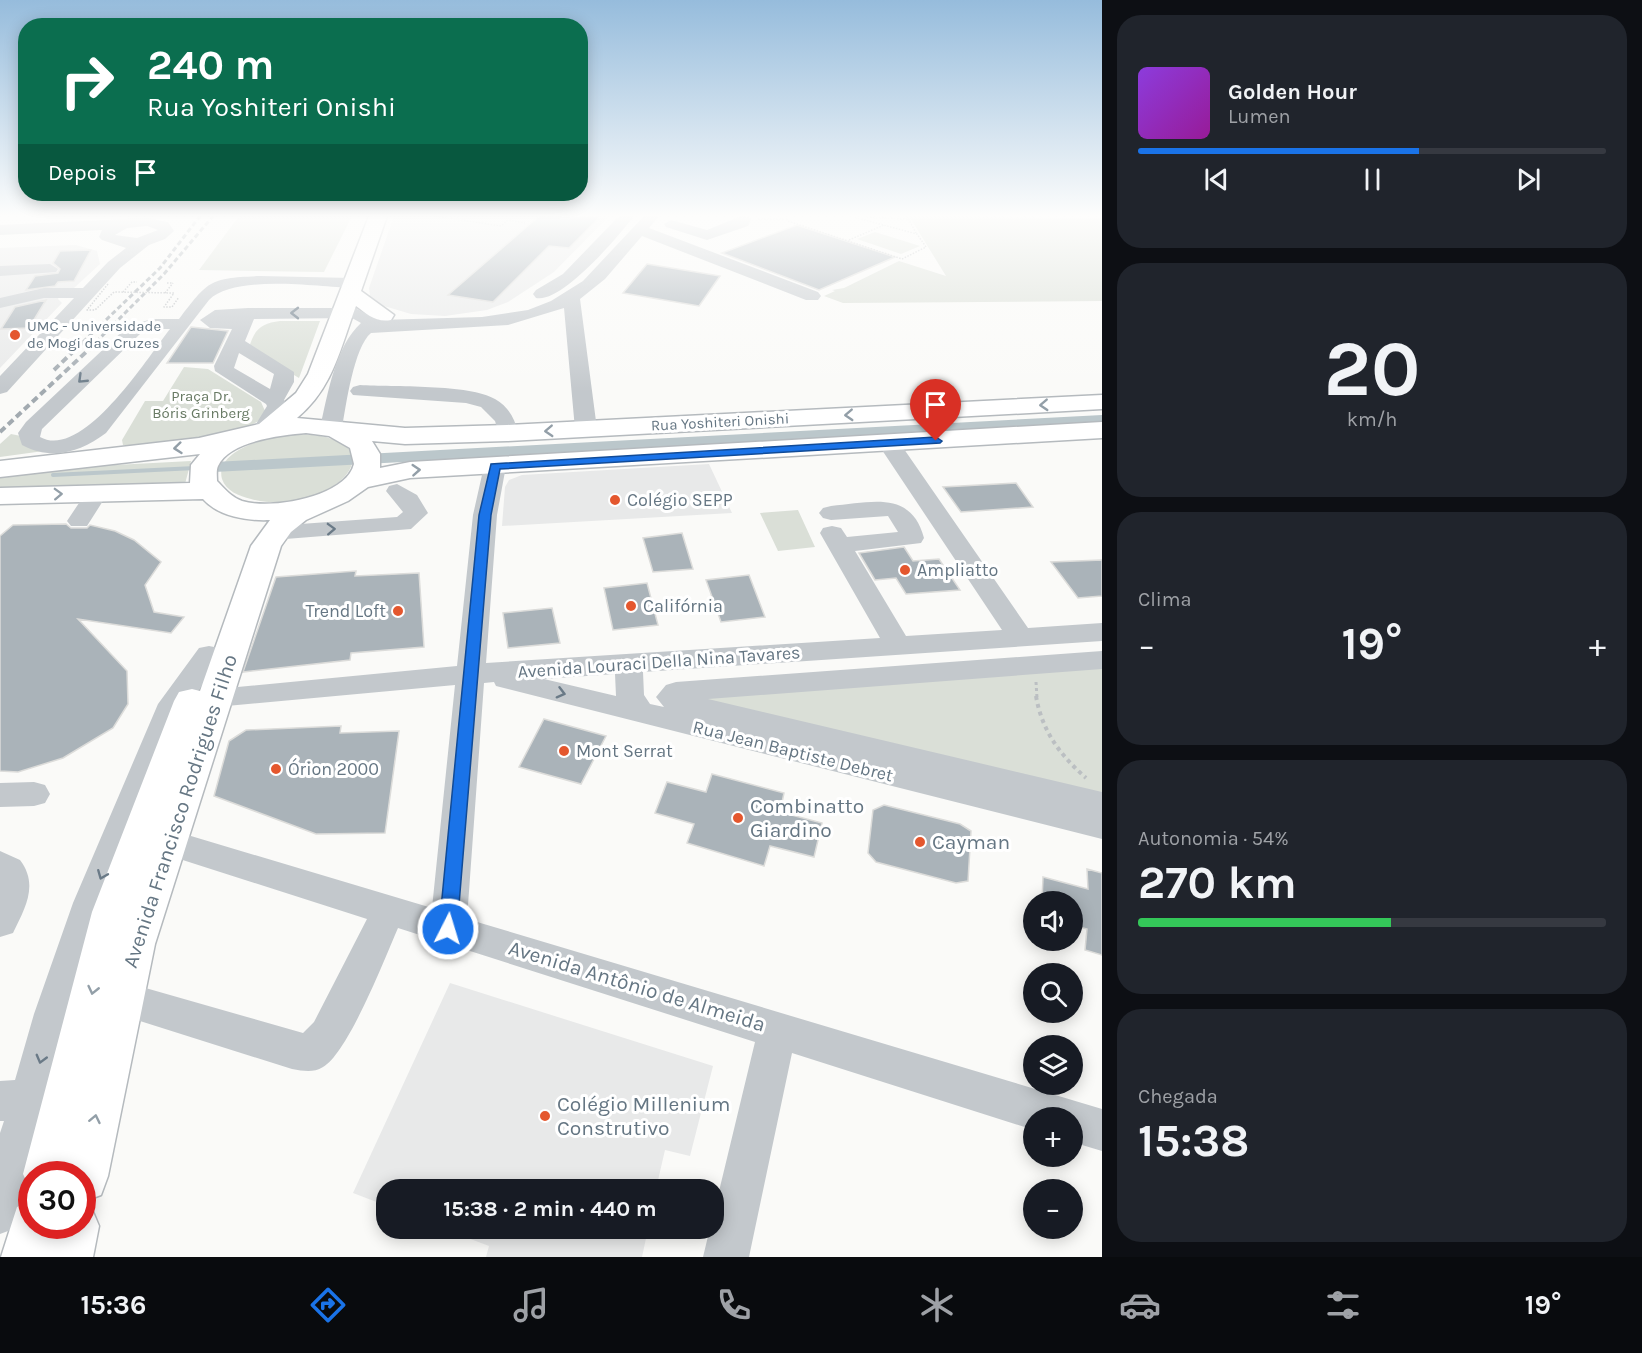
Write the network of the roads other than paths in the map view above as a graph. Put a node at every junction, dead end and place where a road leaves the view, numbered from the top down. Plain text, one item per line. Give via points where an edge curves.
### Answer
1 (105, 275) edge
2 (366, 275) edge
3 (568, 275) edge
4 (569, 275) edge
5 (598, 275) edge
6 (765, 275) edge
7 (563, 281) junction
8 (88, 293) junction
9 (812, 296) dead end
10 (0, 303) edge
11 (359, 307) junction
12 (497, 313) junction
13 (183, 324) junction
14 (228, 356) junction
15 (320, 374) junction
16 (345, 374) junction
17 (0, 388) edge
18 (279, 391) junction
19 (360, 391) junction
20 (338, 399) junction
21 (1102, 402) edge
22 (331, 428) junction
23 (586, 429) junction
24 (263, 430) junction
25 (1102, 430) edge
26 (507, 433) junction
27 (889, 444) junction
28 (495, 466) junction
29 (0, 469) edge
30 (358, 481) junction
31 (207, 491) junction
32 (397, 491) dead end
33 (97, 493) junction
34 (0, 496) edge
35 (312, 506) junction
36 (240, 508) junction
37 (79, 521) dead end
38 (273, 533) junction
39 (840, 545) junction
40 (1102, 632) edge
41 (1022, 638) junction
42 (897, 646) junction
43 (209, 655) junction
44 (1102, 660) edge
45 (629, 664) junction
46 (478, 674) junction
47 (216, 697) junction
48 (641, 714) junction
49 (1096, 792) edge
50 (34, 794) dead end
51 (0, 795) edge
52 (1102, 826) edge
53 (155, 838) junction
54 (0, 865) edge
55 (390, 911) junction
56 (0, 922) edge
57 (448, 929) junction
58 (121, 998) junction
59 (778, 1029) junction
60 (15, 1101) edge
61 (1027, 1107) edge
62 (1083, 1124) edge
63 (1102, 1130) edge
64 (52, 1161) edge
65 (85, 1161) edge
66 (0, 1212) edge
67 (33, 1239) edge
68 (69, 1239) edge
69 (29, 1257) edge
70 (65, 1257) edge
71 (726, 1257) edge

1 - 8 street
2 - 11 main road
3 - 7 street
4 - 7 street
5 - 7 street via 591,282
6 - 9 street
7 - 11 street via 529,314 507,319 458,324
7 - 12 street
7 - 12 street via 521,298
7 - 23 street
8 - 10 street via 44,294
8 - 17 street
11 - 12 street via 449,318
11 - 13 street via 223,284 208,291
11 -> 14 street via 245,319
11 - 15 main road
11 - 16 street via 358,336
13 -> 13 street via 152,324 134,330 33,426 30,440 45,447 69,446 84,440 106,422
14 - 18 street via 225,371
14 - 18 street via 284,372
15 - 22 main road via 317,407
15 - 24 main road via 306,398
16 - 19 street via 360,381
16 - 20 street
18 - 24 street via 277,409
19 - 20 street
19 - 26 street via 442,395 488,403 505,418
20 - 22 street
21 -> 23 main road, Rua Yoshiteri Onishi
22 - 24 main road via 304,425
22 - 26 main road, Rua Yoshiteri Onishi via 405,436
22 - 30 main road via 363,446 368,458
23 -> 26 main road, Rua Yoshiteri Onishi
24 -> 29 main road via 199,446
24 - 31 main road via 237,438 218,449 205,463 201,477
25 - 27 main road, Rua Yoshiteri Onishi
27 - 28 main road, Rua Yoshiteri Onishi
27 - 41 street
30 -> 28 main road, Rua Yoshiteri Onishi via 410,470
28 - 46 street via 485,515
30 - 35 main road, Avenida Francisco Rodrigues Filho
31 - 33 main road
31 - 36 main road, Avenida Francisco Rodrigues Filho
38 -> 32 street via 403,524 416,513 414,506
34 -> 33 main road
33 - 37 street
35 - 36 main road, Avenida Francisco Rodrigues Filho via 288,510
35 - 38 main road, Avenida Francisco Rodrigues Filho
36 - 43 main road, Avenida Francisco Rodrigues Filho via 253,521 254,533
38 - 47 main road, Avenida Francisco Rodrigues Filho
39 - 39 street via 826,514 892,509 899,512 912,534 912,538 906,539
39 - 42 street
40 - 41 street, Avenida Louraci Della Nina Tavares
41 - 42 street, Avenida Louraci Della Nina Tavares
42 - 45 street, Avenida Louraci Della Nina Tavares
43 - 53 main road, Avenida Francisco Rodrigues Filho
43 -> 60 street via 173,704 99,882 53,1014
44 - 49 street via 676,692 671,697 676,702
45 - 46 street, Avenida Louraci Della Nina Tavares
45 - 48 street via 630,695
46 - 47 street, Avenida Louraci Della Nina Tavares
46 -> 48 street, Rua Jean Baptiste Debret
46 - 57 street
47 - 53 main road, Avenida Francisco Rodrigues Filho
48 - 52 street, Rua Jean Baptiste Debret
50 - 51 street
53 - 55 street, Avenida Antônio de Almeida
53 - 58 main road, Avenida Francisco Rodrigues Filho
53 -> 64 main road, Avenida Francisco Rodrigues Filho via 114,912
54 - 56 street via 8,868 15,887
55 - 57 street, Avenida Antônio de Almeida
55 - 58 street via 328,1035 310,1053
57 - 59 street, Avenida Antônio de Almeida
65 -> 58 main road, Avenida Francisco Rodrigues Filho
59 - 61 street, Avenida Antônio de Almeida
59 - 71 street
60 - 66 street
62 - 63 street
67 - 69 main road
68 - 70 main road

